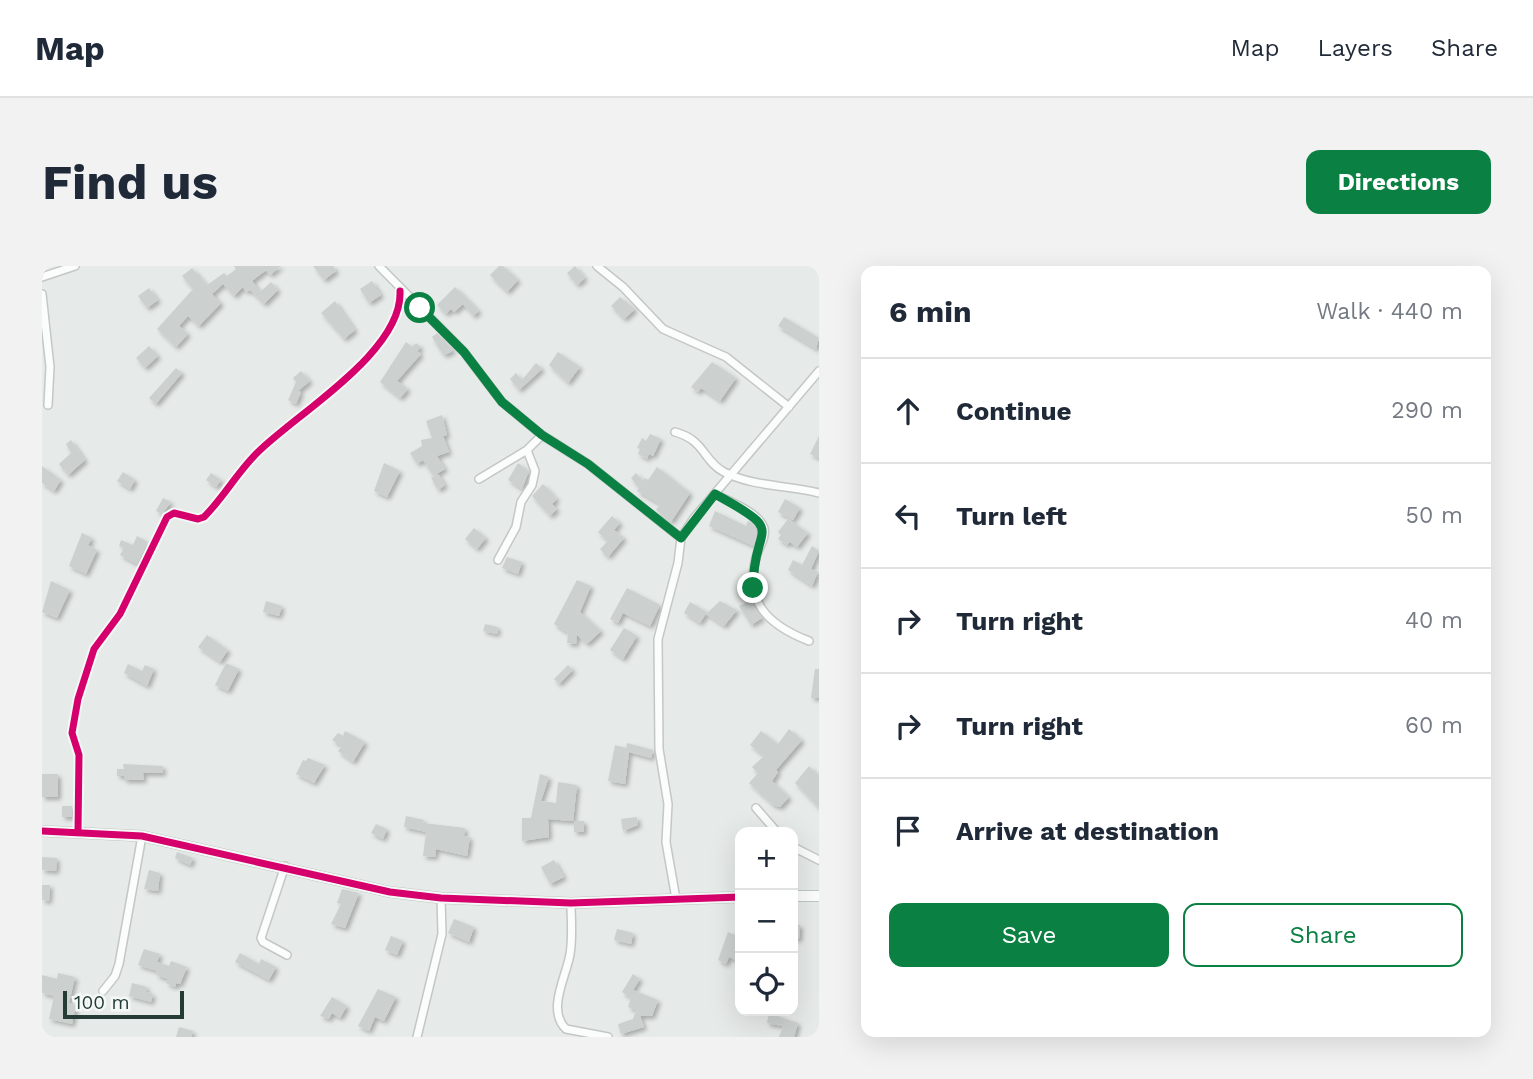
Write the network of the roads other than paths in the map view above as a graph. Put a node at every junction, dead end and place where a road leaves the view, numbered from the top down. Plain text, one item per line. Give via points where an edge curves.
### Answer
1 (75, 266) edge
2 (379, 266) edge
3 (597, 266) edge
4 (42, 277) edge
5 (400, 291) junction
6 (42, 294) edge
7 (819, 371) edge
8 (48, 405) dead end
9 (789, 407) junction
10 (675, 432) dead end
11 (542, 435) junction
12 (527, 450) junction
13 (732, 475) junction
14 (479, 479) dead end
15 (819, 493) edge
16 (715, 494) junction
17 (681, 538) junction
18 (498, 561) dead end
19 (809, 641) dead end
20 (756, 808) dead end
21 (773, 827) edge
22 (42, 831) edge
23 (78, 831) junction
24 (142, 836) junction
25 (798, 850) edge
26 (819, 860) edge
27 (285, 866) junction
28 (819, 896) edge
29 (735, 897) edge
30 (798, 897) edge
31 (441, 898) junction
32 (676, 898) junction
33 (571, 903) junction
34 (287, 955) dead end
35 (103, 991) dead end
36 (417, 1037) edge
37 (608, 1037) edge

1 - 4 street
2 - 5 street
3 - 9 street via 663,329 726,357
5 - 11 street via 464,352 502,402
5 - 23 street via 396,317 376,348 260,449 204,517 174,513 167,517 120,614 94,649 78,699 72,733 79,755
6 - 8 street via 50,367
7 - 9 street
9 - 13 street
10 - 13 street via 695,440 714,464
11 - 12 street
11 - 17 street via 588,464
12 - 14 street
12 - 18 street via 535,471 532,485
13 - 15 street
13 - 16 street
16 - 17 street
16 - 19 street via 764,527 753,570 754,596 777,626
17 - 32 street via 658,639 659,749 668,804 666,842
20 - 21 street
22 - 23 street
23 - 24 street
24 - 27 street
24 - 35 street via 119,964
25 - 26 street
27 - 31 street via 390,892
27 - 34 street via 261,937
28 - 30 street
29 - 32 street
31 - 33 street
31 - 36 street via 442,934
32 - 33 street
33 - 37 street via 570,954 558,1000 562,1025

